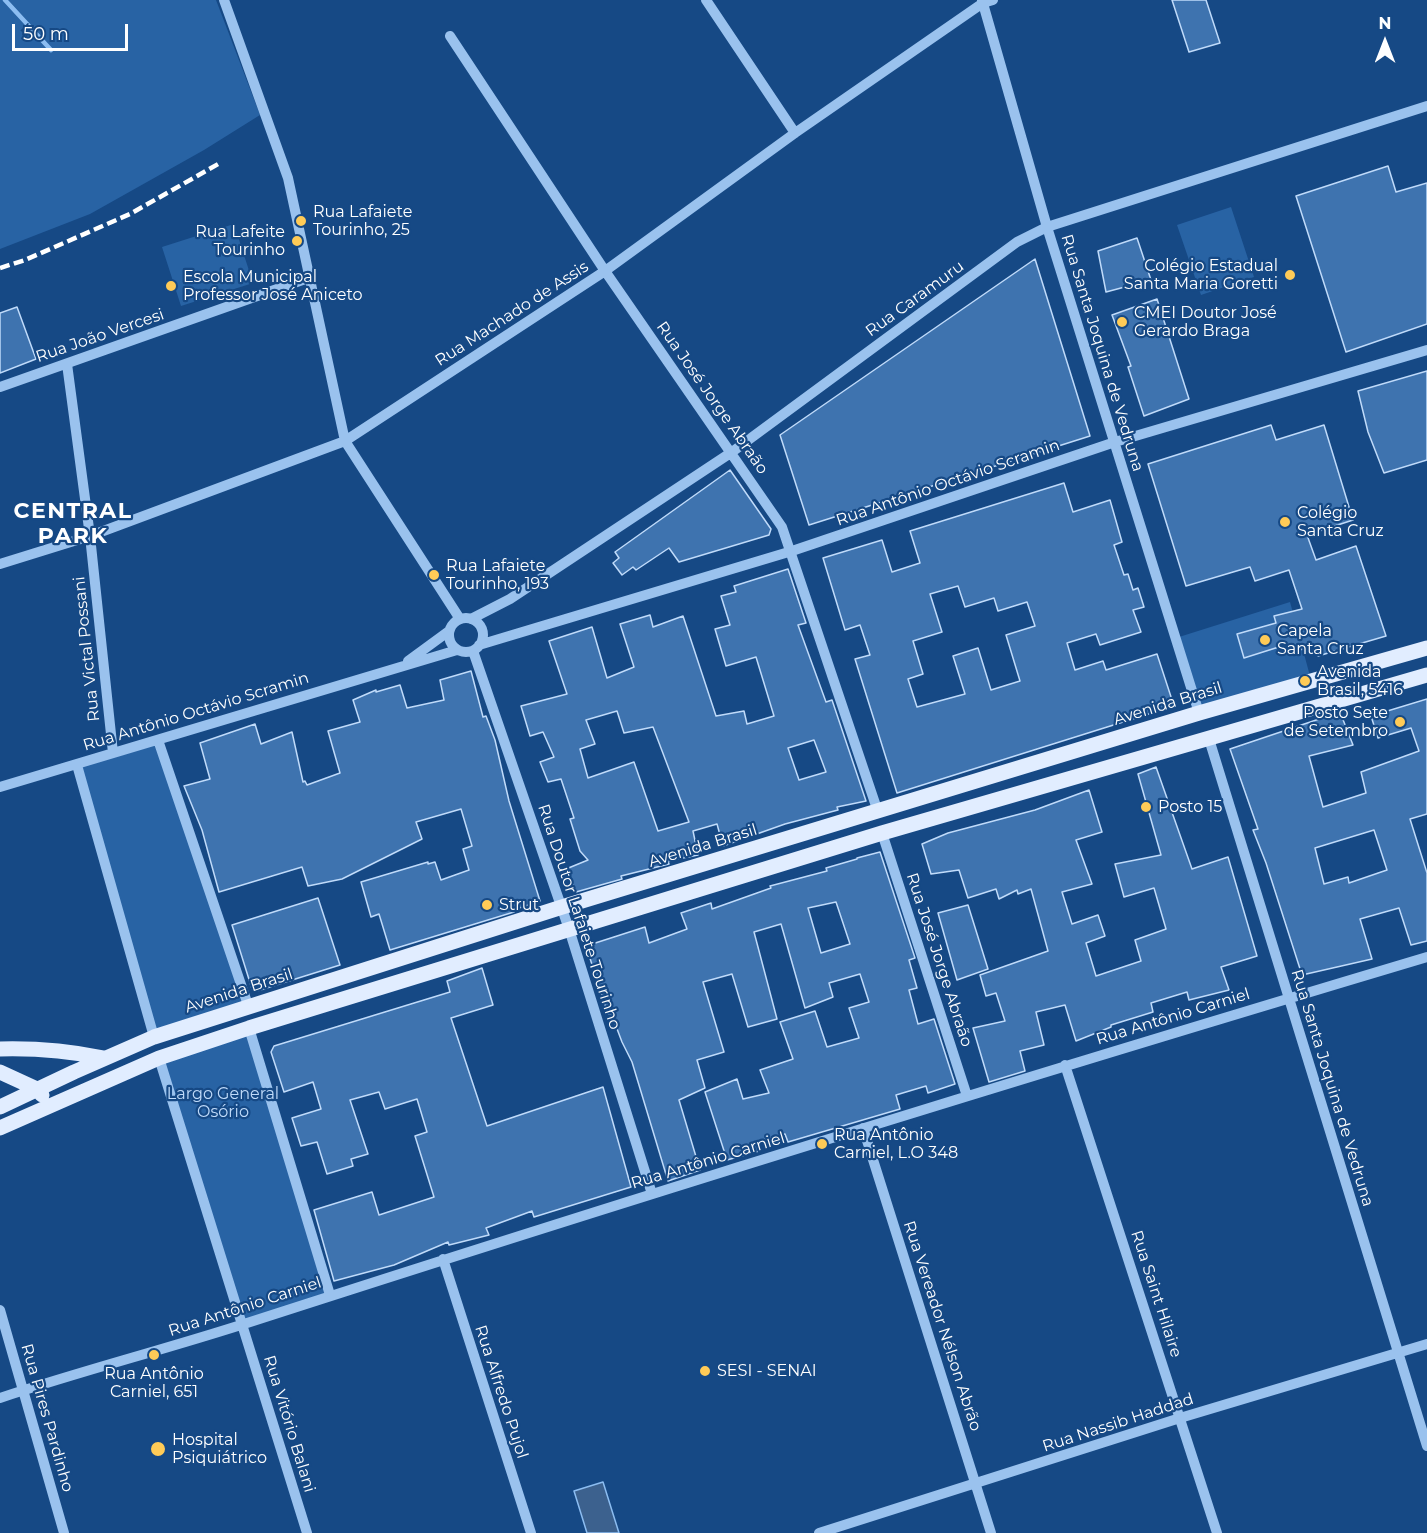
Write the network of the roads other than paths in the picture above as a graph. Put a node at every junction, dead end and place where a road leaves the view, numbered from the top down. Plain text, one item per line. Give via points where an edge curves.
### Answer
1 (224, 0) edge
2 (706, 0) edge
3 (986, 1) edge
4 (450, 36) dead end
5 (1427, 106) edge
6 (795, 134) junction
7 (1047, 226) junction
8 (605, 271) junction
9 (311, 277) junction
10 (1427, 350) edge
11 (67, 364) junction
12 (0, 387) edge
13 (345, 441) junction
14 (1115, 442) junction
15 (732, 452) junction
16 (90, 536) junction
17 (792, 551) junction
18 (0, 564) edge
19 (465, 619) junction
20 (449, 631) junction
21 (476, 648) junction
22 (1427, 648) edge
23 (457, 650) junction
24 (400, 666) junction
25 (1427, 675) edge
26 (1199, 713) junction
27 (1209, 739) junction
28 (158, 740) junction
29 (113, 753) junction
30 (77, 765) junction
31 (0, 787) edge
32 (878, 812) junction
33 (882, 833) junction
34 (562, 907) junction
35 (569, 929) junction
36 (1427, 957) edge
37 (1289, 998) junction
38 (249, 1008) junction
39 (249, 1028) junction
40 (154, 1037) junction
41 (0, 1049) edge
42 (104, 1058) junction
43 (159, 1058) junction
44 (1065, 1065) junction
45 (0, 1072) edge
46 (37, 1089) junction
47 (967, 1096) junction
48 (51, 1105) junction
49 (0, 1107) edge
50 (0, 1128) edge
51 (863, 1128) junction
52 (652, 1194) junction
53 (443, 1259) junction
54 (330, 1295) junction
55 (0, 1310) edge
56 (242, 1325) junction
57 (1427, 1344) edge
58 (1398, 1353) junction
59 (24, 1390) junction
60 (0, 1398) edge
61 (1180, 1418) junction
62 (1427, 1446) edge
63 (977, 1484) junction
64 (64, 1533) edge
65 (307, 1533) edge
66 (531, 1533) edge
67 (819, 1533) edge
68 (991, 1533) edge
69 (1217, 1533) edge

1 - 9 street via 288,178
2 - 6 street
3 - 6 street, Rua Machado de Assis
3 - 7 street, Rua Santa Joquina de Vedruna
4 - 8 street, Rua José Jorge Abraão
5 - 7 street, Rua Caramuru
6 - 8 street, Rua Machado de Assis
7 - 14 street, Rua Santa Joquina de Vedruna
7 - 15 street, Rua Caramuru via 1017,242
8 - 13 street, Rua Machado de Assis
8 - 15 street, Rua José Jorge Abraão
9 - 11 street, Rua João Vercesi
9 - 13 street
10 - 14 street, Rua Antônio Octávio Scramin
11 - 12 street, Rua João Vercesi
11 - 16 street, Rua Victal Possani
13 - 16 street, Rua Machado de Assis
13 - 19 street
14 - 17 street, Rua Antônio Octávio Scramin
14 - 26 street, Rua Santa Joquina de Vedruna
15 - 17 street, Rua José Jorge Abraão via 782,527
15 - 19 street, Rua Caramuru via 510,599
16 - 18 street, Rua Machado de Assis
16 - 29 street, Rua Victal Possani
17 - 21 street, Rua Antônio Octávio Scramin
17 - 32 street, Rua José Jorge Abraão
19 - 20 street via 455,622
19 - 21 street via 476,621 482,631
20 - 23 street via 450,642
20 - 24 street, Rua Antônio Octávio Scramin
21 - 23 street via 468,652
21 - 34 street, Rua Doutor Lafaiete Tourinho
22 - 26 main road, Avenida Brasil
23 - 24 street, Rua Antônio Octávio Scramin
24 - 28 street, Rua Antônio Octávio Scramin
25 - 27 main road
26 - 32 main road, Avenida Brasil
27 - 33 main road
27 - 37 street, Rua Santa Joquina de Vedruna
28 - 29 street, Rua Antônio Octávio Scramin
28 - 38 street
29 - 30 street, Rua Antônio Octávio Scramin
30 - 31 street, Rua Antônio Octávio Scramin
30 - 40 street
32 - 34 main road, Avenida Brasil
33 - 35 main road
33 - 47 street, Rua José Jorge Abraão
34 - 35 street, Rua Doutor Lafaiete Tourinho
34 - 38 main road, Avenida Brasil
35 - 39 main road
35 - 52 street, Rua Doutor Lafaiete Tourinho
36 - 37 street, Rua Antônio Carniel
37 - 44 street, Rua Antônio Carniel
37 - 58 street, Rua Santa Joquina de Vedruna
38 - 40 main road, Avenida Brasil
39 - 43 main road
39 - 54 street
40 - 42 main road, Avenida Brasil
41 - 42 main road via 65,1050
42 - 46 main road, Avenida Brasil
43 - 48 main road
43 - 56 street
44 - 47 street, Rua Antônio Carniel
44 - 61 street, Rua Saint Hilaire
45 - 46 main road
46 - 48 main road
46 - 49 main road, Avenida Brasil
47 - 51 street, Rua Antônio Carniel
48 - 50 main road
51 - 52 street, Rua Antônio Carniel
51 - 63 street, Rua Vereador Nélson Abrão
52 - 53 street, Rua Antônio Carniel
53 - 54 street, Rua Antônio Carniel
53 - 66 street, Rua Alfredo Pujol
54 - 56 street, Rua Antônio Carniel
55 - 59 street, Rua Pires Pardinho
56 - 59 street, Rua Antônio Carniel
56 - 65 street, Rua Vitório Balani
57 - 58 street, Rua Nassib Haddad
58 - 61 street, Rua Nassib Haddad
58 - 62 street, Rua Santa Joquina de Vedruna
59 - 60 street, Rua Antônio Carniel
59 - 64 street, Rua Pires Pardinho
61 - 63 street, Rua Nassib Haddad
61 - 69 street, Rua Saint Hilaire
63 - 67 street, Rua Nassib Haddad
63 - 68 street, Rua Vereador Nélson Abrão

